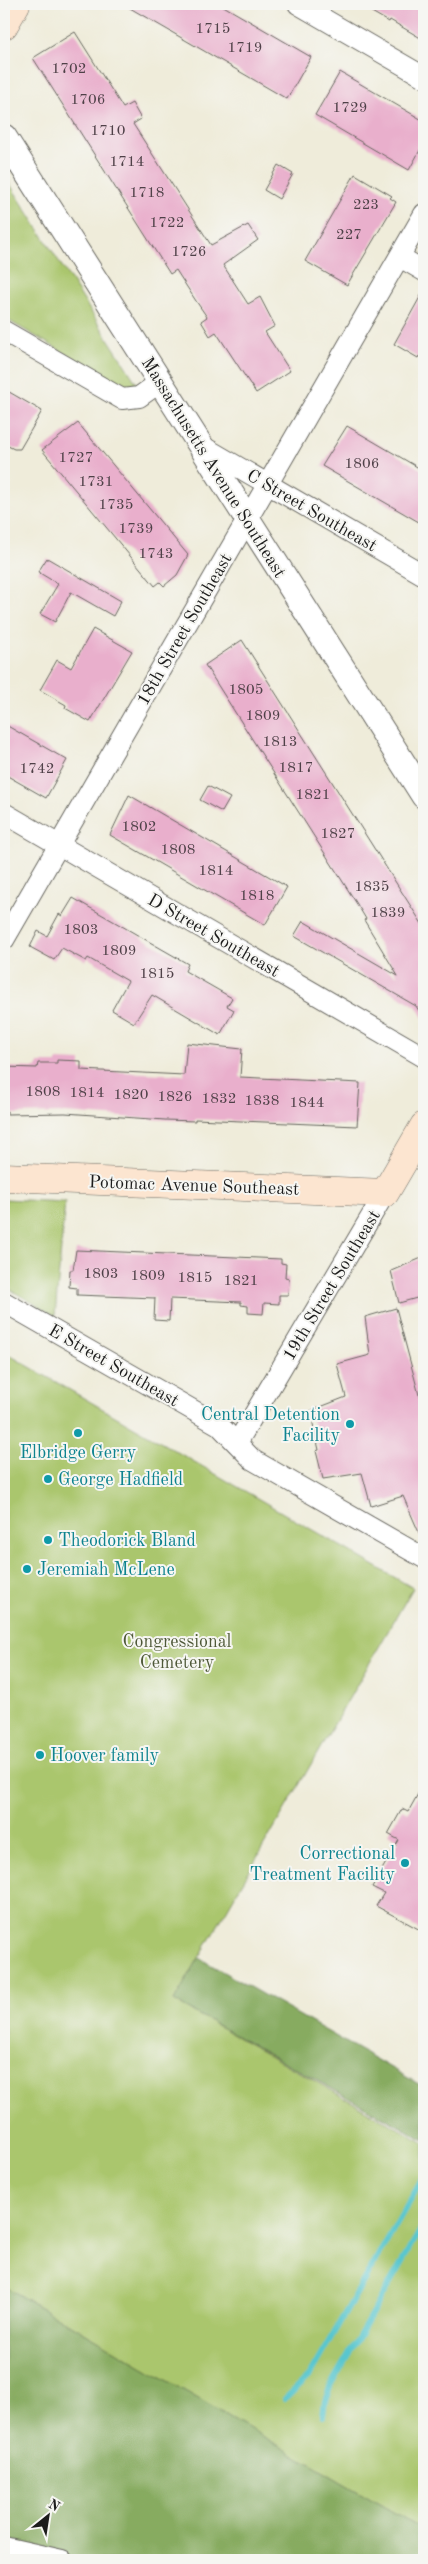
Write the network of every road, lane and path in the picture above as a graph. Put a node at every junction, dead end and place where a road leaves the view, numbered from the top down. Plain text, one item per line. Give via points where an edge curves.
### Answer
1 (16, 4) edge
2 (298, 4) edge
3 (4, 25) edge
4 (424, 76) edge
5 (4, 137) edge
6 (424, 214) edge
7 (400, 257) junction
8 (424, 271) edge
9 (4, 332) edge
10 (160, 382) junction
11 (200, 444) junction
12 (268, 485) junction
13 (248, 520) junction
14 (424, 576) edge
15 (424, 796) edge
16 (4, 813) edge
17 (59, 846) junction
18 (4, 940) edge
19 (424, 1057) edge
20 (424, 1126) edge
21 (4, 1177) edge
22 (385, 1193) junction
23 (4, 1302) edge
24 (237, 1443) junction
25 (424, 1558) edge
26 (4, 2547) edge
27 (62, 2560) edge

1 - 3 main road
2 - 4 street
5 - 10 street, Massachusetts Avenue Southeast
6 - 7 street, 18th Street Southeast
7 - 8 street
7 - 12 street, 18th Street Southeast
9 - 10 street via 122,399 139,397
10 - 11 street, Massachusetts Avenue Southeast
11 - 12 street, C Street Southeast
11 - 13 street, Massachusetts Avenue Southeast
12 - 13 street, 18th Street Southeast
12 - 14 street, C Street Southeast
13 - 15 street, Massachusetts Avenue Southeast
13 - 17 street, 18th Street Southeast
16 - 17 street, D Street Southeast
17 - 18 street, 18th Street Southeast
17 - 19 street, D Street Southeast
20 - 22 main road, 19th Street Southeast
21 - 22 main road, Potomac Avenue Southeast
22 - 24 street, 19th Street Southeast
23 - 24 street, E Street Southeast via 218,1424
24 - 25 street, E Street Southeast via 253,1460
26 - 27 street

